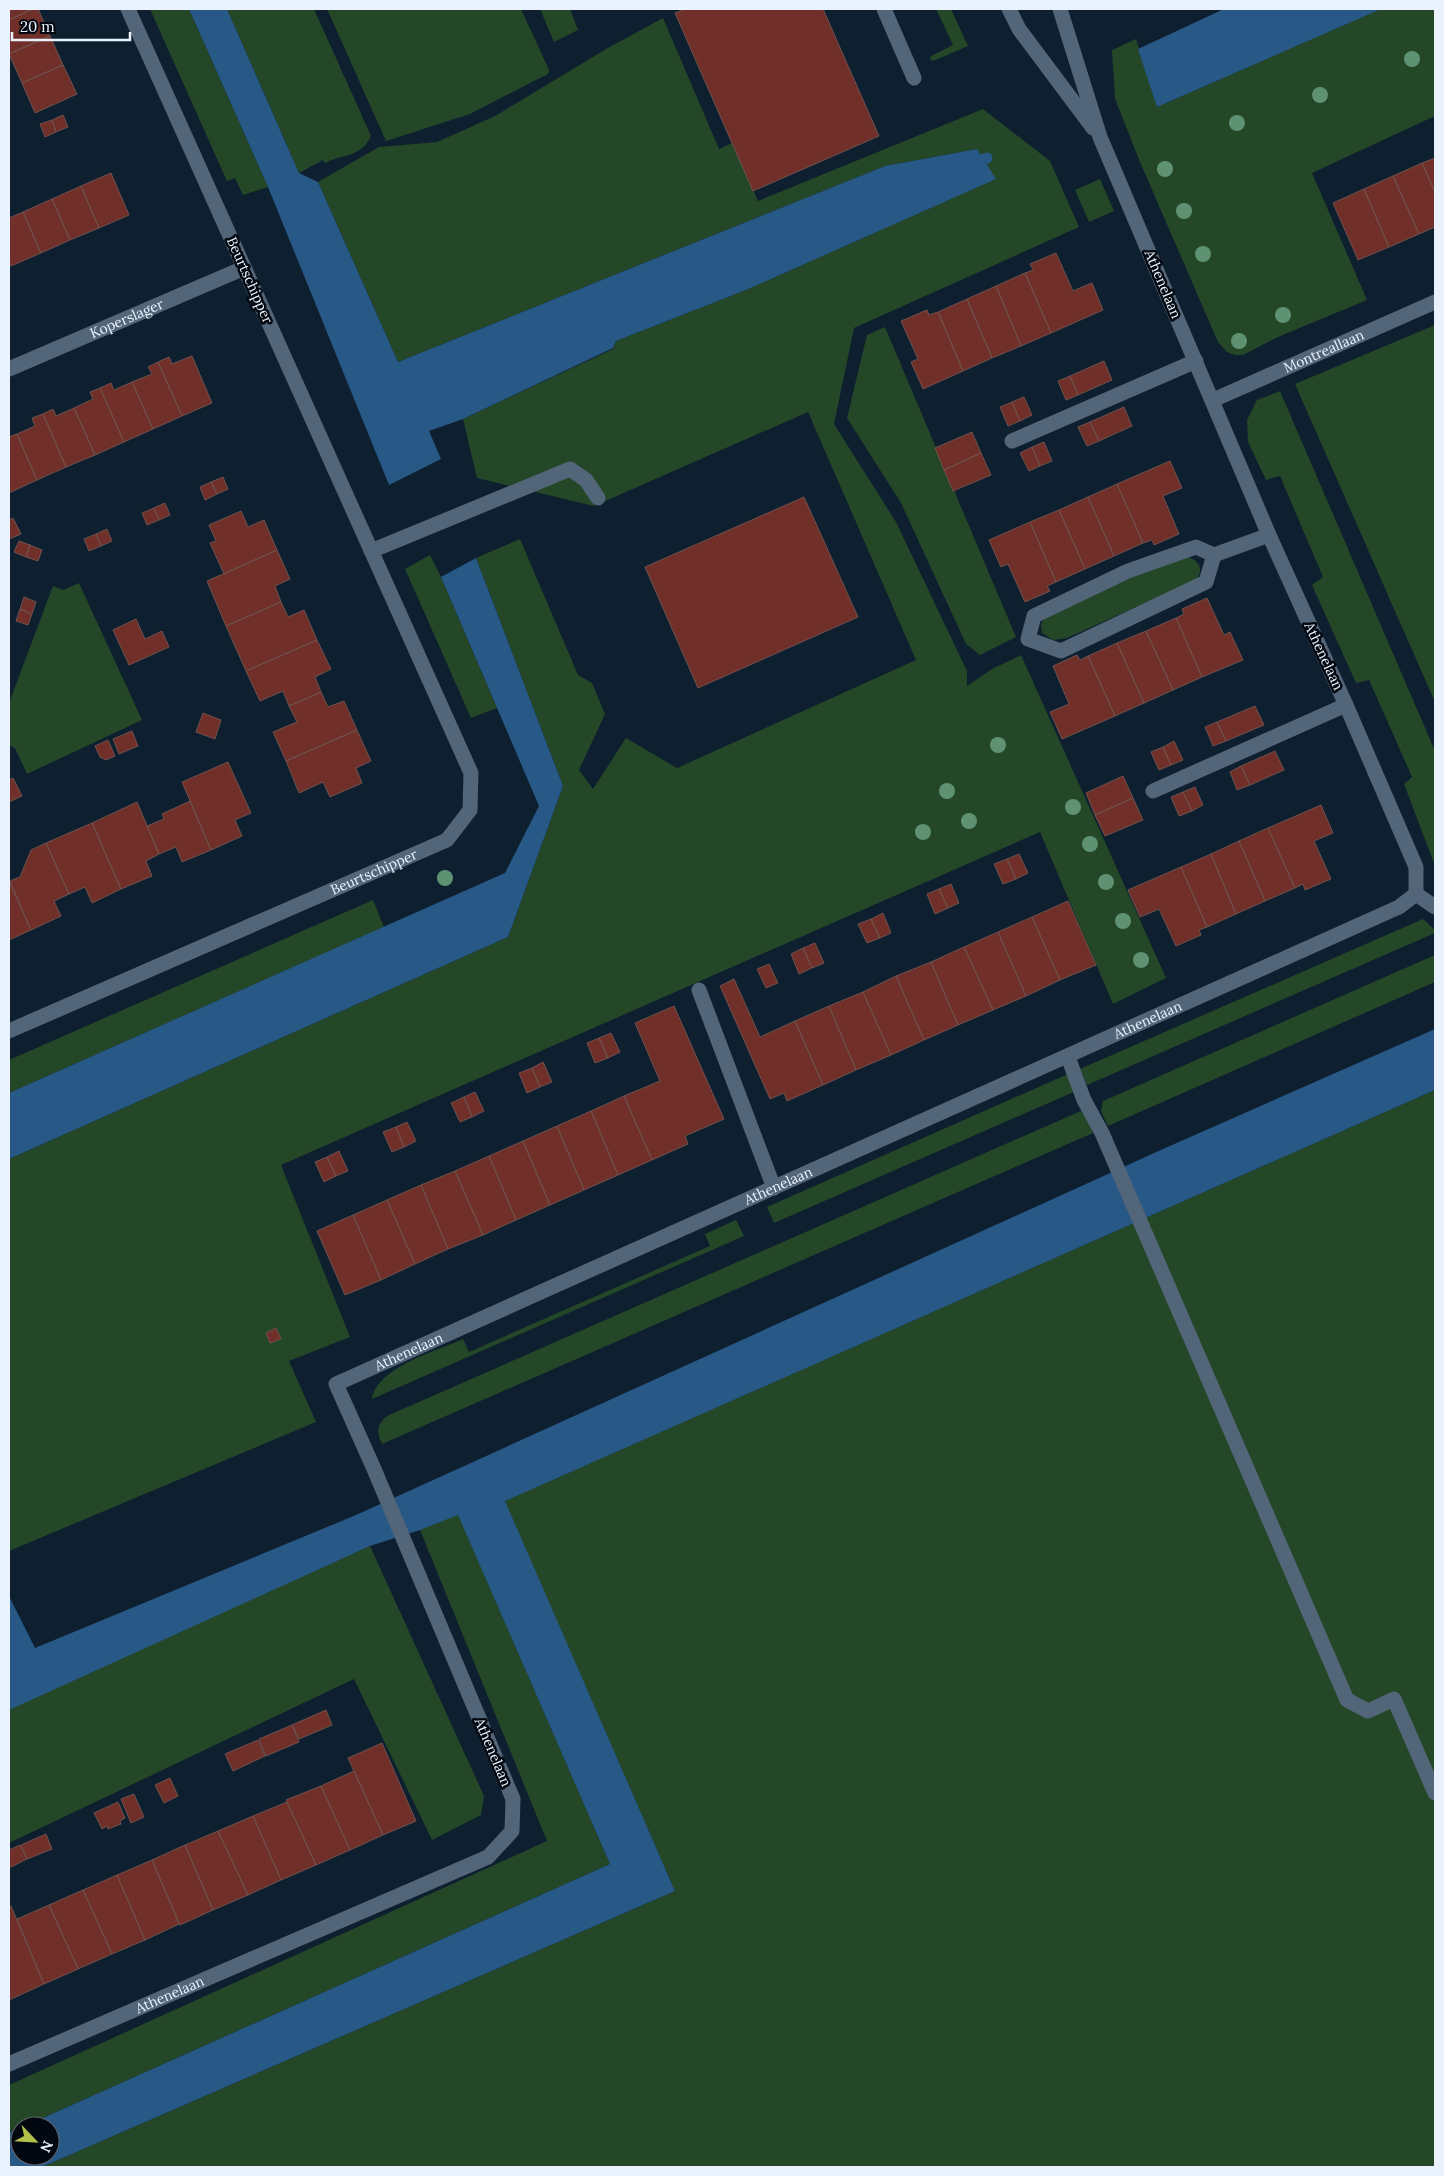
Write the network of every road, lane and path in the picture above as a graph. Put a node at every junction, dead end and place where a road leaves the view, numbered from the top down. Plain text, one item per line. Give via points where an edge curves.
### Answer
1 (128, 9) edge
2 (884, 9) edge
3 (1010, 9) edge
4 (1060, 9) edge
5 (914, 78) dead end
6 (1100, 137) junction
7 (244, 268) junction
8 (1435, 302) edge
9 (1196, 361) junction
10 (9, 369) edge
11 (1213, 400) junction
12 (1012, 441) dead end
13 (598, 498) dead end
14 (1268, 535) junction
15 (371, 552) junction
16 (1214, 555) junction
17 (1346, 705) junction
18 (1154, 791) dead end
19 (1416, 894) junction
20 (1435, 907) edge
21 (699, 990) dead end
22 (9, 1032) edge
23 (1068, 1057) junction
24 (774, 1188) junction
25 (1435, 1793) edge
26 (9, 2064) edge

1 - 7 street, Beurtschipper
2 - 5 street
3 - 6 street, Athenelaan via 1019,29
4 - 6 street, Athenelaan
6 - 9 street, Athenelaan
7 - 10 street, Koperslager
7 - 15 street, Beurtschipper
8 - 11 street, Montreallaan
9 - 11 street, Athenelaan
9 - 12 street
11 - 14 street, Athenelaan
13 - 15 street via 586,480 570,469
14 - 16 street
14 - 17 street, Athenelaan
15 - 22 street, Beurtschipper via 471,773 470,810 447,840
16 - 16 street via 1206,582 1061,651 1028,639 1034,616 1128,571 1196,547
17 - 18 street
17 - 19 street, Athenelaan via 1416,867
19 - 20 street
19 - 23 street, Athenelaan via 1399,907
21 - 24 street
23 - 24 street, Athenelaan
23 - 25 street via 1347,1700 1368,1711 1394,1699
24 - 26 street, Athenelaan via 336,1384 513,1799 512,1831 488,1857

